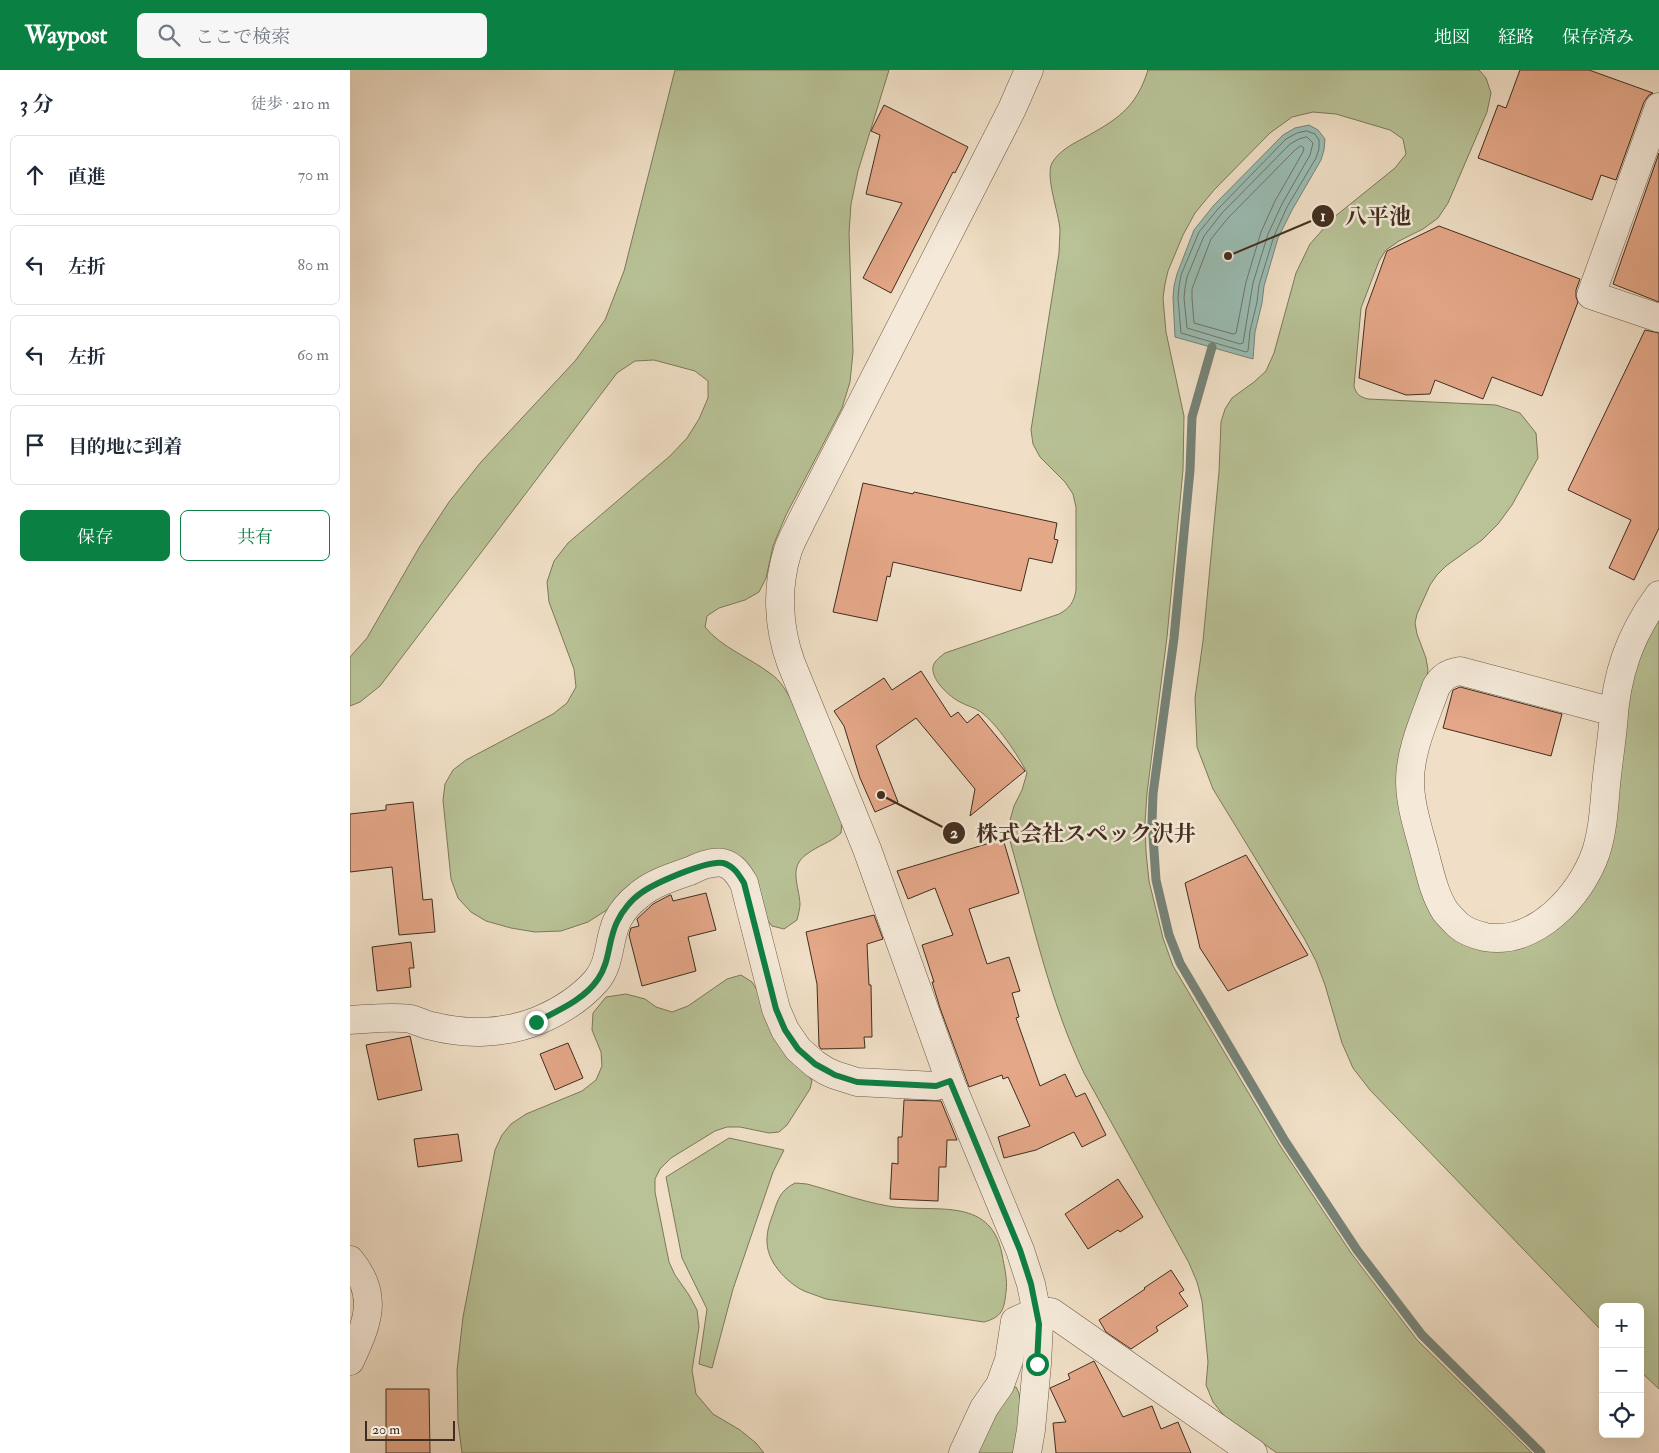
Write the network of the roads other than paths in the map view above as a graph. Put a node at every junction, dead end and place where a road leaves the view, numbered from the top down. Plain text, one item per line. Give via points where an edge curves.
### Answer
1 (1029, 70) edge
2 (1659, 107) edge
3 (1659, 318) edge
4 (1659, 595) edge
5 (1614, 712) junction
6 (350, 1020) edge
7 (950, 1081) junction
8 (350, 1260) edge
9 (1036, 1312) junction
10 (350, 1361) edge
11 (963, 1453) edge
12 (1027, 1453) edge
13 (1253, 1453) edge

1 - 7 street via 801,522 788,550 781,581 780,613 785,644 867,849
2 - 3 street via 1591,295
4 - 5 street via 1626,653
5 - 5 street via 1602,830 1586,876 1555,913 1518,936 1498,939 1478,936 1459,926 1445,911 1436,891 1411,800 1412,759 1436,686 1450,672 1460,671
6 - 7 street via 411,1019 456,1031 483,1032 536,1022 560,1010 598,980 617,921 640,894 656,884 708,864 723,863 736,870 744,883 776,1009 798,1049 835,1075 857,1082 936,1086
7 - 9 street via 1020,1250
8 - 10 street via 366,1288 368,1311
9 - 11 street via 1015,1321 1009,1360 1000,1385 984,1408
9 - 12 street via 1039,1324 1037,1364
9 - 13 street via 1051,1312

